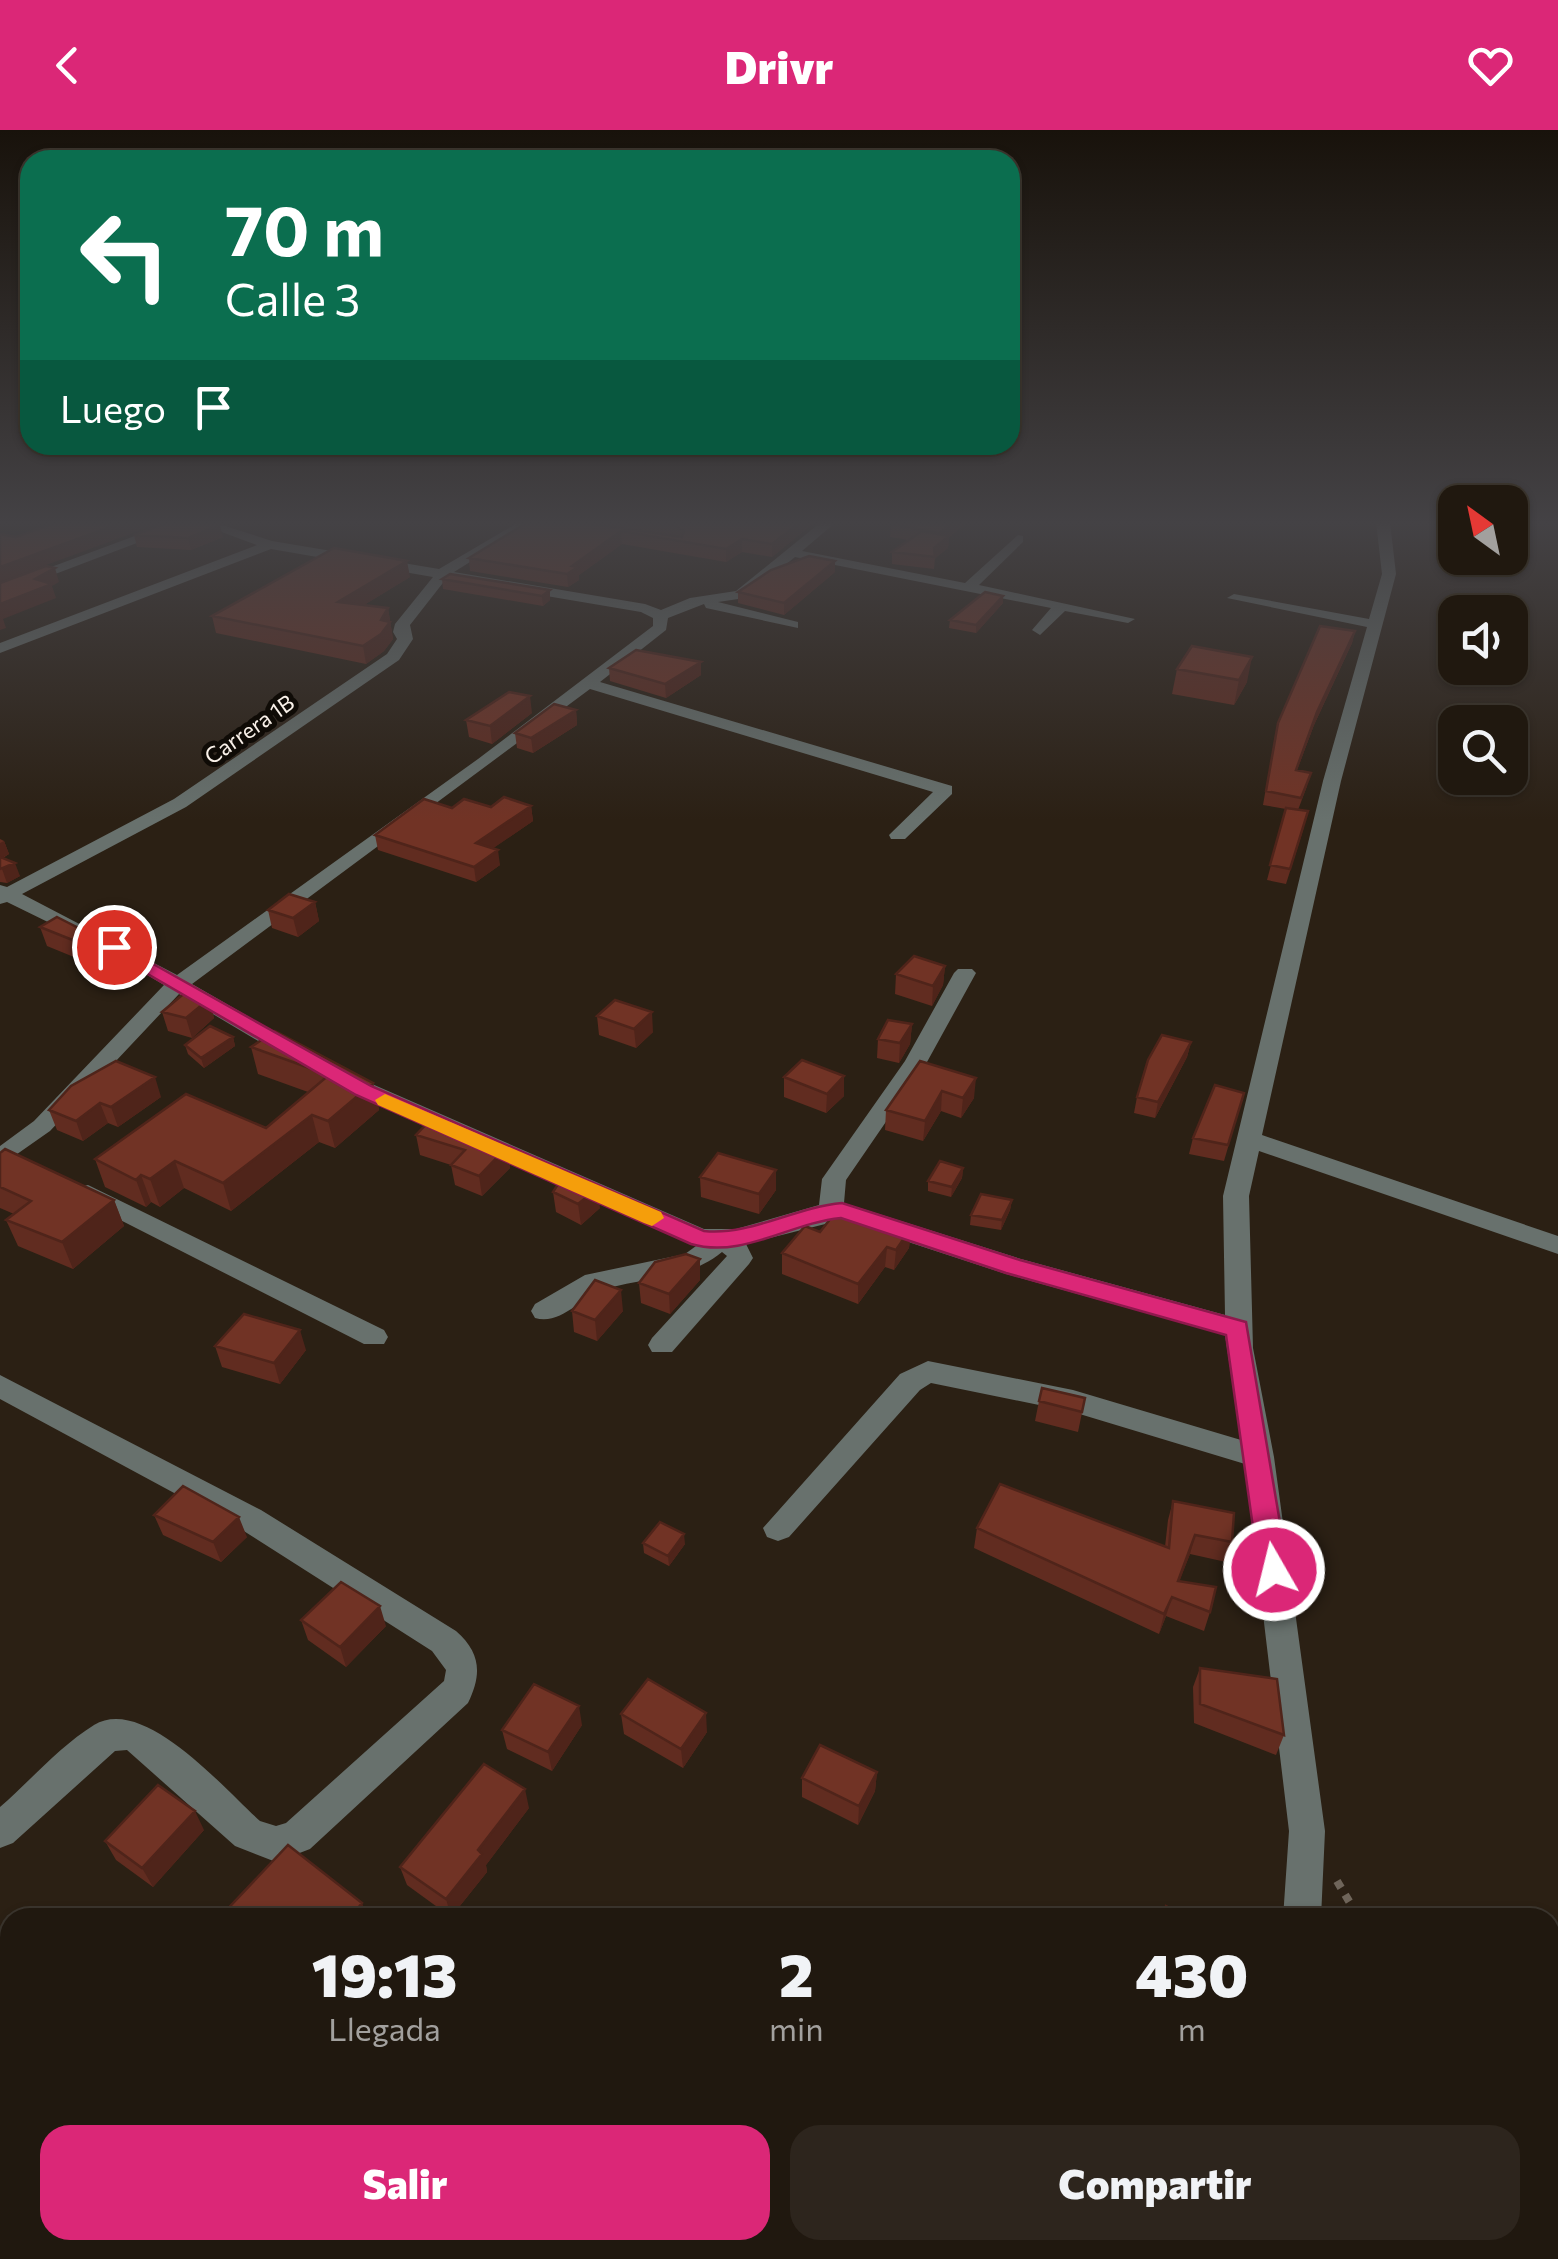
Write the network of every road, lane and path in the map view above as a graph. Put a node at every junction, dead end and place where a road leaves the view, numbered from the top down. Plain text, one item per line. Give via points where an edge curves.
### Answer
1 (70, 621) edge
2 (405, 621) edge
3 (660, 621) edge
4 (779, 621) edge
5 (1048, 621) edge
6 (1359, 621) edge
7 (1373, 624) joint
8 (794, 625) dead end
9 (1040, 630) dead end
10 (0, 648) edge
11 (588, 684) junction
12 (898, 835) dead end
13 (3, 894) edge
14 (964, 973) dead end
15 (176, 986) junction
16 (1249, 1138) junction
17 (4, 1155) edge
18 (831, 1211) junction
19 (722, 1242) junction
20 (1558, 1245) edge
21 (545, 1311) dead end
22 (1238, 1329) junction
23 (374, 1338) dead end
24 (662, 1345) dead end
25 (0, 1386) edge
26 (1259, 1458) junction
27 (778, 1528) dead end
28 (0, 1831) edge
29 (1303, 1908) edge

1 - 10 street
2 - 13 street, Carrera 1B via 406,639 392,657 180,804
3 - 11 street
4 - 8 street
5 - 9 street
6 - 7 street
7 - 16 street
11 - 12 street via 946,790
11 - 15 street
13 - 15 street via 114,947
14 - 18 street via 916,1062 834,1180
15 - 17 street via 42,1126
15 - 19 street via 322,1068 490,1147
16 - 20 street
16 - 22 street via 1236,1196
17 - 23 street
18 - 19 street
18 - 22 street
19 - 21 street via 693,1262 594,1282
19 - 24 street via 740,1258
22 - 26 street
25 - 28 street via 250,1519 460,1653 464,1670 456,1692 297,1837 276,1844 248,1834 145,1741 127,1734 107,1736
26 - 27 street via 1073,1401 928,1372 910,1382
26 - 29 street via 1307,1831

